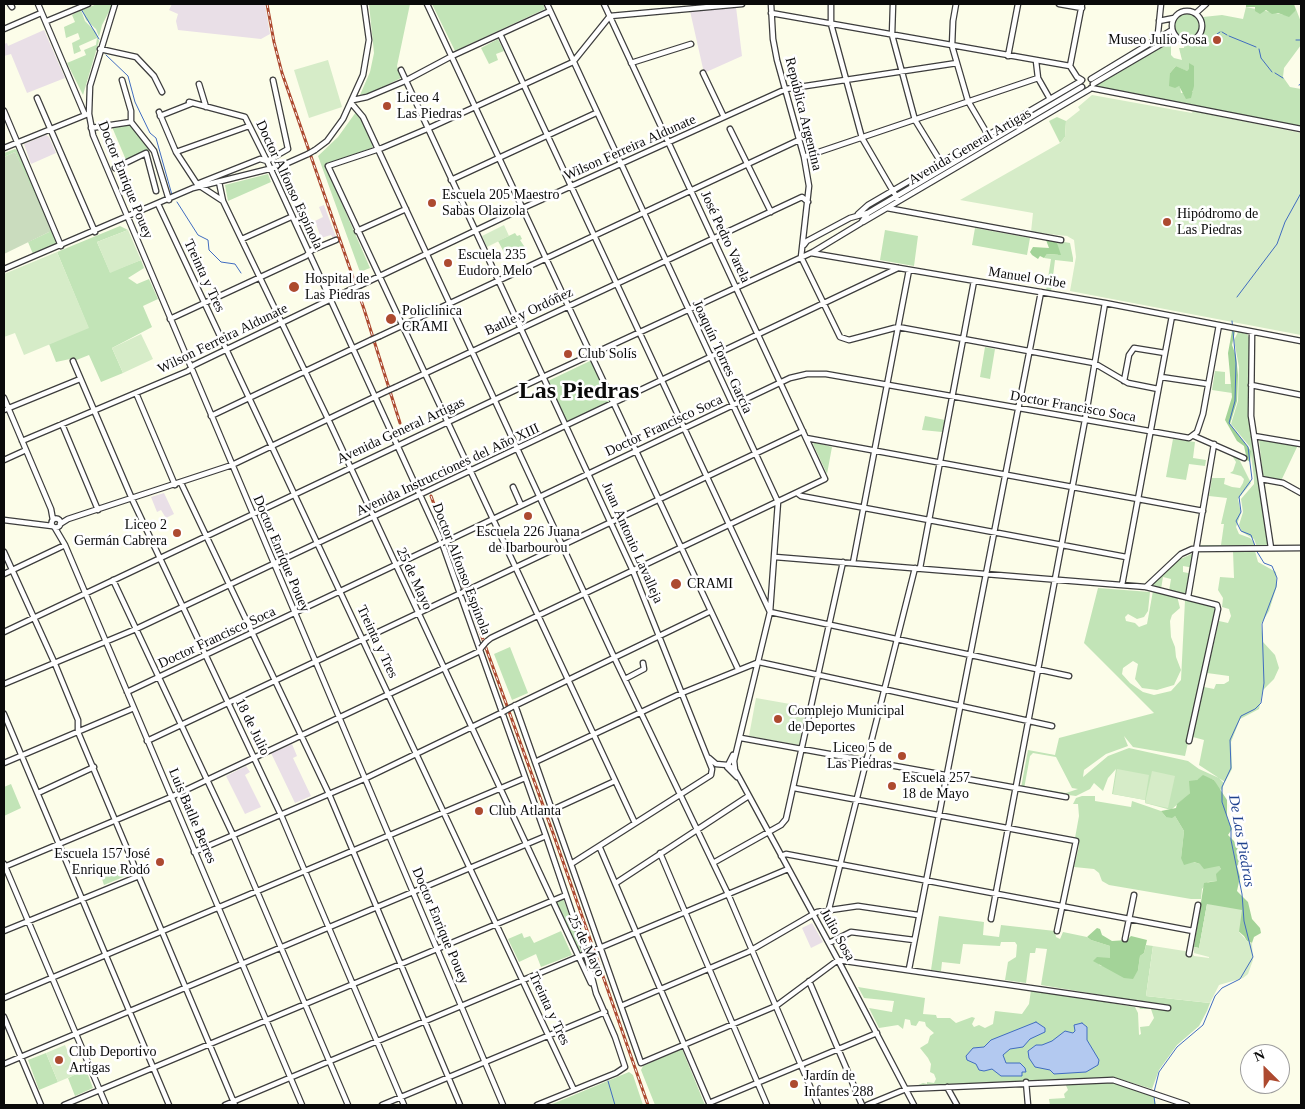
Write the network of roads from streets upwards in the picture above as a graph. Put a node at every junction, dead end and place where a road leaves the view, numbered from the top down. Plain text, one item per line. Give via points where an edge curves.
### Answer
1 (38, 4) edge
2 (88, 4) edge
3 (115, 4) edge
4 (364, 4) edge
5 (427, 4) edge
6 (547, 4) edge
7 (604, 4) edge
8 (742, 4) edge
9 (771, 4) edge
10 (832, 4) edge
11 (893, 4) edge
12 (956, 4) edge
13 (1018, 4) edge
14 (1059, 4) edge
15 (1161, 4) edge
16 (1206, 4) edge
17 (1082, 6) edge
18 (550, 12) junction
19 (41, 13) junction
20 (771, 13) junction
21 (1196, 14) junction
22 (610, 16) junction
23 (1174, 18) junction
24 (46, 21) junction
25 (1159, 21) junction
26 (831, 24) junction
27 (4, 29) edge
28 (1172, 30) junction
29 (500, 34) junction
30 (892, 35) junction
31 (1176, 36) junction
32 (691, 44) dead end
33 (1157, 44) junction
34 (952, 46) junction
35 (100, 49) junction
36 (452, 56) junction
37 (1008, 56) junction
38 (1036, 61) junction
39 (573, 62) junction
40 (631, 63) junction
41 (957, 63) junction
42 (1070, 66) junction
43 (401, 70) dead end
44 (901, 71) junction
45 (704, 73) dead end
46 (1038, 78) junction
47 (846, 79) junction
48 (122, 80) dead end
49 (273, 80) dead end
50 (1082, 80) junction
51 (405, 81) junction
52 (199, 84) dead end
53 (524, 84) junction
54 (1091, 85) junction
55 (1082, 87) junction
56 (786, 89) junction
57 (162, 92) dead end
58 (37, 98) dead end
59 (1049, 98) junction
60 (968, 101) junction
61 (352, 102) junction
62 (1053, 104) junction
63 (206, 107) junction
64 (476, 107) junction
65 (1058, 109) junction
66 (4, 111) edge
67 (596, 113) junction
68 (87, 114) junction
69 (724, 117) junction
70 (915, 120) junction
71 (130, 122) junction
72 (250, 126) junction
73 (91, 128) junction
74 (50, 129) junction
75 (427, 129) junction
76 (730, 129) dead end
77 (1301, 129) edge
78 (988, 134) junction
79 (547, 135) junction
80 (862, 138) junction
81 (800, 140) junction
82 (991, 140) junction
83 (17, 142) junction
84 (669, 142) junction
85 (994, 145) junction
86 (4, 148) edge
87 (378, 148) junction
88 (176, 152) junction
89 (499, 157) junction
90 (804, 157) junction
91 (267, 161) junction
92 (940, 162) junction
93 (620, 164) junction
94 (747, 164) junction
95 (115, 168) dead end
96 (944, 168) junction
97 (269, 169) junction
98 (947, 173) junction
99 (451, 180) junction
100 (219, 182) junction
101 (198, 185) junction
102 (572, 186) junction
103 (691, 190) junction
104 (893, 190) junction
105 (156, 191) dead end
106 (809, 192) junction
107 (896, 196) junction
108 (802, 197) junction
109 (169, 200) junction
110 (223, 201) junction
111 (899, 201) junction
112 (808, 203) junction
113 (158, 204) junction
114 (523, 208) junction
115 (887, 208) junction
116 (406, 209) junction
117 (771, 212) junction
118 (642, 213) junction
119 (868, 213) junction
120 (858, 214) junction
121 (291, 217) junction
122 (128, 218) junction
123 (850, 218) junction
124 (861, 223) junction
125 (855, 226) junction
126 (358, 231) junction
127 (475, 231) junction
128 (806, 231) junction
129 (94, 232) junction
130 (595, 235) junction
131 (242, 239) junction
132 (713, 239) junction
133 (336, 240) dead end
134 (811, 240) junction
135 (1061, 240) dead end
136 (61, 246) junction
137 (803, 246) junction
138 (816, 249) junction
139 (810, 253) junction
140 (309, 254) junction
141 (427, 254) junction
142 (822, 256) junction
143 (801, 257) junction
144 (546, 258) junction
145 (665, 262) junction
146 (898, 268) junction
147 (4, 270) edge
148 (909, 270) junction
149 (379, 277) junction
150 (260, 278) junction
151 (498, 281) junction
152 (974, 281) junction
153 (617, 283) junction
154 (736, 286) junction
155 (1041, 292) junction
156 (331, 300) junction
157 (205, 303) junction
158 (450, 303) junction
159 (1105, 303) junction
160 (823, 304) junction
161 (568, 306) junction
162 (687, 309) junction
163 (1172, 316) junction
164 (170, 319) junction
165 (282, 324) junction
166 (402, 325) junction
167 (1218, 325) junction
168 (520, 328) junction
169 (898, 328) junction
170 (639, 332) junction
171 (1252, 332) junction
172 (758, 334) junction
173 (964, 339) junction
174 (1301, 342) edge
175 (354, 348) junction
176 (226, 350) junction
177 (472, 351) junction
178 (1029, 351) junction
179 (1165, 353) junction
180 (591, 354) junction
181 (709, 357) junction
182 (73, 361) dead end
183 (1094, 363) junction
184 (191, 368) junction
185 (304, 372) junction
186 (424, 374) junction
187 (543, 376) junction
188 (1161, 377) junction
189 (80, 379) junction
190 (661, 380) junction
191 (1124, 381) junction
192 (780, 383) junction
193 (1208, 384) junction
194 (888, 385) junction
195 (1251, 385) junction
196 (1158, 389) junction
197 (136, 393) junction
198 (1301, 395) edge
199 (376, 396) junction
200 (953, 396) junction
201 (4, 398) edge
202 (249, 398) junction
203 (495, 399) junction
204 (614, 403) junction
205 (732, 406) junction
206 (1019, 408) junction
207 (6, 409) edge
208 (94, 411) junction
209 (211, 416) junction
210 (328, 419) junction
211 (1085, 420) junction
212 (446, 422) junction
213 (62, 424) junction
214 (567, 426) junction
215 (684, 428) junction
216 (803, 431) junction
217 (1150, 432) junction
218 (1194, 436) junction
219 (1254, 436) junction
220 (806, 438) junction
221 (22, 441) junction
222 (1214, 444) junction
223 (1301, 444) edge
224 (272, 445) junction
225 (399, 446) junction
226 (518, 449) junction
227 (26, 450) junction
228 (875, 450) junction
229 (636, 452) junction
230 (755, 454) junction
231 (1244, 458) dead end
232 (4, 460) edge
233 (941, 462) junction
234 (232, 465) junction
235 (350, 468) junction
236 (470, 472) junction
237 (588, 474) junction
238 (1006, 474) junction
239 (706, 477) junction
240 (1261, 479) junction
241 (181, 483) junction
242 (175, 485) junction
243 (1071, 486) junction
244 (513, 487) dead end
245 (797, 493) junction
246 (1301, 493) edge
247 (295, 494) junction
248 (421, 495) junction
249 (541, 496) junction
250 (132, 499) junction
251 (658, 499) junction
252 (1137, 499) junction
253 (778, 502) junction
254 (522, 505) junction
255 (864, 508) junction
256 (98, 510) junction
257 (1203, 511) junction
258 (252, 514) junction
259 (373, 516) junction
260 (492, 519) junction
261 (4, 520) edge
262 (930, 520) junction
263 (610, 522) junction
264 (56, 523) junction
265 (729, 526) junction
266 (995, 532) junction
267 (206, 535) junction
268 (318, 543) junction
269 (442, 543) junction
270 (563, 544) junction
271 (1062, 544) junction
272 (65, 545) junction
273 (682, 548) junction
274 (1197, 548) junction
275 (1271, 548) junction
276 (1301, 548) edge
277 (4, 552) edge
278 (160, 557) junction
279 (775, 557) junction
280 (1126, 557) junction
281 (843, 562) junction
282 (853, 563) junction
283 (273, 565) junction
284 (395, 566) junction
285 (514, 567) junction
286 (918, 568) junction
287 (12, 570) junction
288 (632, 571) junction
289 (4, 574) edge
290 (987, 574) junction
291 (113, 580) junction
292 (1055, 580) junction
293 (230, 585) junction
294 (1122, 585) junction
295 (1146, 587) junction
296 (341, 592) junction
297 (85, 593) junction
298 (461, 593) junction
299 (585, 593) junction
300 (1188, 597) junction
301 (183, 607) junction
302 (711, 611) junction
303 (770, 612) junction
304 (418, 613) junction
305 (294, 614) junction
306 (537, 616) junction
307 (35, 618) junction
308 (830, 624) junction
309 (136, 629) junction
310 (4, 632) edge
311 (253, 633) junction
312 (659, 635) junction
313 (363, 639) junction
314 (898, 640) junction
315 (106, 642) junction
316 (481, 649) junction
317 (206, 655) junction
318 (972, 655) junction
319 (614, 657) junction
320 (315, 662) junction
321 (759, 662) junction
322 (643, 663) dead end
323 (55, 664) junction
324 (443, 668) junction
325 (738, 669) junction
326 (1038, 670) junction
327 (819, 675) junction
328 (1069, 676) dead end
329 (159, 677) junction
330 (625, 679) junction
331 (567, 680) junction
332 (275, 681) junction
333 (4, 684) edge
334 (886, 689) junction
335 (127, 692) junction
336 (682, 693) junction
337 (389, 694) junction
338 (228, 702) junction
339 (515, 705) junction
340 (961, 705) junction
341 (134, 708) junction
342 (503, 712) junction
343 (641, 712) junction
344 (4, 714) edge
345 (339, 718) junction
346 (1029, 721) junction
347 (181, 725) junction
348 (1052, 726) dead end
349 (471, 727) junction
350 (78, 732) junction
351 (592, 734) junction
352 (302, 735) junction
353 (741, 738) junction
354 (148, 741) junction
355 (1189, 741) dead end
356 (803, 749) junction
357 (416, 753) junction
358 (22, 756) junction
359 (255, 758) junction
360 (708, 758) junction
361 (867, 761) junction
362 (535, 762) junction
363 (4, 763) edge
364 (727, 766) junction
365 (94, 767) junction
366 (734, 770) junction
367 (947, 776) junction
368 (364, 778) junction
369 (525, 778) junction
370 (737, 778) junction
371 (208, 780) junction
372 (615, 782) junction
373 (500, 788) junction
374 (794, 788) junction
375 (1017, 788) junction
376 (38, 793) junction
377 (329, 794) junction
378 (680, 794) junction
379 (171, 797) junction
380 (747, 797) junction
381 (1066, 798) dead end
382 (857, 800) junction
383 (552, 810) junction
384 (444, 812) junction
385 (281, 815) junction
386 (939, 815) junction
387 (116, 820) junction
388 (636, 824) junction
389 (1010, 828) junction
390 (697, 829) junction
391 (768, 833) junction
392 (233, 835) junction
393 (389, 835) junction
394 (546, 836) junction
395 (59, 844) junction
396 (526, 845) junction
397 (600, 848) junction
398 (354, 850) junction
399 (194, 852) junction
400 (660, 853) junction
401 (781, 856) junction
402 (713, 863) junction
403 (571, 864) junction
404 (841, 864) junction
405 (4, 866) edge
406 (470, 868) junction
407 (788, 869) junction
408 (305, 871) junction
409 (139, 876) junction
410 (926, 881) junction
411 (616, 883) junction
412 (258, 891) junction
413 (414, 892) junction
414 (728, 894) junction
415 (997, 894) junction
416 (566, 895) junction
417 (1134, 895) dead end
418 (82, 898) junction
419 (552, 900) junction
420 (1198, 905) dead end
421 (1062, 906) junction
422 (218, 907) junction
423 (377, 907) junction
424 (828, 909) junction
425 (685, 912) junction
426 (814, 915) junction
427 (918, 915) junction
428 (1129, 918) junction
429 (991, 920) dead end
430 (28, 921) junction
431 (496, 924) junction
432 (329, 927) junction
433 (162, 931) junction
434 (1058, 931) dead end
435 (1193, 931) junction
436 (4, 932) edge
437 (637, 932) junction
438 (1125, 939) dead end
439 (914, 940) junction
440 (829, 943) junction
441 (281, 947) junction
442 (437, 948) junction
443 (601, 948) junction
444 (752, 950) junction
445 (586, 954) junction
446 (1189, 954) dead end
447 (106, 955) junction
448 (579, 956) junction
449 (838, 960) junction
450 (242, 964) junction
451 (401, 964) junction
452 (709, 968) junction
453 (909, 969) junction
454 (52, 978) junction
455 (523, 980) junction
456 (809, 981) junction
457 (353, 984) junction
458 (186, 987) junction
459 (661, 989) junction
460 (596, 993) junction
461 (4, 998) edge
462 (305, 1004) junction
463 (462, 1006) junction
464 (621, 1006) junction
465 (776, 1006) junction
466 (1168, 1008) dead end
467 (130, 1011) junction
468 (605, 1012) junction
469 (4, 1017) edge
470 (266, 1020) junction
471 (425, 1021) junction
472 (733, 1024) junction
473 (877, 1033) junction
474 (76, 1034) junction
475 (549, 1036) junction
476 (377, 1041) junction
477 (209, 1044) junction
478 (684, 1044) junction
479 (838, 1049) junction
480 (20, 1057) junction
481 (329, 1061) junction
482 (485, 1062) junction
483 (4, 1064) edge
484 (801, 1064) junction
485 (153, 1068) junction
486 (290, 1077) junction
487 (449, 1078) junction
488 (1026, 1082) junction
489 (757, 1083) junction
490 (947, 1087) junction
491 (906, 1089) junction
492 (99, 1090) junction
493 (574, 1090) junction
494 (401, 1098) junction
495 (234, 1103) edge
496 (710, 1104) edge
497 (41, 1105) edge
498 (64, 1105) edge
499 (106, 1105) edge
500 (169, 1105) edge
501 (225, 1105) edge
502 (302, 1105) edge
503 (348, 1105) edge
504 (382, 1105) edge
505 (404, 1105) edge
506 (460, 1105) edge
507 (503, 1105) edge
508 (537, 1105) edge
509 (767, 1105) edge
510 (818, 1105) edge
511 (862, 1105) edge
512 (867, 1105) edge
513 (914, 1105) edge
514 (957, 1105) edge
515 (1028, 1105) edge
516 (1186, 1105) edge

1 - 19 street
2 - 24 street
3 - 35 street, Doctor Enrique Pouey
4 - 61 street via 368,54
5 - 36 street
6 - 18 street, Joaquín Torres García
7 - 22 street, José Pedro Varela
8 - 22 street
9 - 20 street, República Argentina
10 - 26 street
11 - 30 street
12 - 34 street
13 - 37 street
14 - 17 street
15 - 25 street
16 - 21 street
17 - 42 street
18 - 29 street
18 - 39 street, Joaquín Torres García
19 - 24 street
19 - 27 street
20 - 26 street
20 - 56 street, República Argentina via 776,53
21 - 23 street via 1181,12
21 - 31 street via 1202,24 1199,35 1187,41
22 - 39 street
22 - 40 street, José Pedro Varela
23 - 25 street
23 - 28 street
24 - 68 street
25 - 33 street
26 - 30 street
26 - 47 street
28 - 31 street
28 - 33 street
29 - 36 street
29 - 53 street
30 - 34 street
30 - 44 street
31 - 33 street
32 - 40 street
33 - 54 street, Avenida General Artigas
34 - 37 street
34 - 41 street
35 - 57 street via 136,57 154,76
35 - 68 street, Doctor Enrique Pouey via 90,86
36 - 51 street
36 - 64 street
37 - 38 street
38 - 42 street
38 - 46 street
39 - 53 street
39 - 67 street, Joaquín Torres García
40 - 84 street, José Pedro Varela
41 - 44 street, Wilson Ferreira Aldunate
41 - 60 street
42 - 50 street
43 - 51 street, Juan Antonio Lavalleja
44 - 47 street, Wilson Ferreira Aldunate
44 - 70 street
45 - 69 street
46 - 59 street
46 - 60 street
47 - 56 street, Wilson Ferreira Aldunate
47 - 80 street
48 - 71 street via 131,111
49 - 91 street via 288,149
50 - 54 street
50 - 55 street
50 - 59 street, Avenida General Artigas
51 - 61 street
51 - 75 street, Juan Antonio Lavalleja
52 - 63 street
53 - 64 street
53 - 79 street
54 - 55 street
54 - 65 street, Avenida General Artigas
54 - 77 street
55 - 62 street
56 - 69 street, Wilson Ferreira Aldunate
56 - 81 street, República Argentina
58 - 74 street
59 - 62 street
59 - 78 street, Avenida General Artigas
60 - 70 street
60 - 78 street
61 - 87 street
61 - 97 street, bridge via 337,129 315,150 292,163
62 - 65 street
62 - 82 street
63 - 72 street, Doctor Alfonso Espínola via 245,117
63 - 88 street, Doctor Alfonso Espínola via 191,102 159,114
64 - 75 street
64 - 89 street
65 - 85 street, Avenida General Artigas
66 - 83 street
67 - 79 street
67 - 93 street, Joaquín Torres García
68 - 73 street, Doctor Enrique Pouey
68 - 74 street
69 - 84 street, Wilson Ferreira Aldunate
70 - 80 street
70 - 92 street
71 - 73 street
71 - 109 street via 154,151
72 - 88 street
72 - 91 street, Doctor Alfonso Espínola
73 - 122 street, Doctor Enrique Pouey
74 - 83 street
74 - 129 street
75 - 87 street
75 - 99 street, Juan Antonio Lavalleja
76 - 94 street
78 - 82 street
78 - 92 street, Avenida General Artigas
79 - 89 street
79 - 102 street
80 - 90 street
80 - 104 street
81 - 90 street, República Argentina
81 - 94 street
82 - 85 street
82 - 96 street
83 - 86 street
83 - 136 street
84 - 93 street, Wilson Ferreira Aldunate
84 - 103 street, José Pedro Varela
85 - 98 street, Avenida General Artigas
87 - 116 street
87 - 126 street via 328,166
88 - 101 street
89 - 99 street
89 - 114 street
90 - 106 street, República Argentina
91 - 97 street, Doctor Alfonso Espínola
91 - 101 street via 260,159
92 - 96 street
92 - 104 street, Avenida General Artigas
93 - 102 street, Wilson Ferreira Aldunate
93 - 118 street, Joaquín Torres García
94 - 103 street
94 - 117 street
95 - 105 street via 146,153
96 - 98 street
96 - 107 street
97 - 100 street
97 - 121 street, Doctor Alfonso Espínola
98 - 111 street, Avenida General Artigas
99 - 127 street, Juan Antonio Lavalleja
100 - 101 street
100 - 110 street, 25 de Mayo
101 - 109 street
101 - 110 street
102 - 114 street, Wilson Ferreira Aldunate
102 - 130 street
103 - 118 street
103 - 132 street, José Pedro Varela
104 - 107 street
104 - 120 street, Avenida General Artigas
106 - 108 street, Batlle y Ordóñez
106 - 112 street, República Argentina
107 - 111 street
107 - 119 street
108 - 112 street
108 - 117 street, Batlle y Ordóñez
109 - 113 street
110 - 131 street, 25 de Mayo
111 - 115 street, Avenida General Artigas
112 - 128 street, República Argentina
113 - 122 street
113 - 157 street, Treinta y Tres
114 - 127 street, Wilson Ferreira Aldunate
114 - 144 street
115 - 124 street, Avenida General Artigas
115 - 135 street
116 - 126 street
116 - 141 street
117 - 132 street, Batlle y Ordóñez
118 - 130 street
118 - 145 street, Joaquín Torres García
119 - 120 street
119 - 124 street
120 - 123 street
121 - 131 street
121 - 140 street, Doctor Alfonso Espínola
122 - 129 street
122 - 164 street, Doctor Enrique Pouey
123 - 125 street
123 - 134 street
124 - 125 street, Avenida General Artigas
125 - 138 street, Avenida General Artigas
126 - 149 street
127 - 141 street, Wilson Ferreira Aldunate
127 - 151 street, Juan Antonio Lavalleja
128 - 134 street
128 - 137 street, República Argentina
129 - 136 street
130 - 144 street
130 - 153 street
131 - 150 street, 25 de Mayo
132 - 145 street, Batlle y Ordóñez
132 - 154 street, José Pedro Varela
133 - 140 street
134 - 137 street
134 - 138 street
136 - 147 street
137 - 139 street
137 - 143 street, República Argentina
138 - 139 street
138 - 142 street
139 - 142 street
139 - 143 street, Avenida General Artigas
140 - 150 street
140 - 156 street, Doctor Alfonso Espínola
141 - 149 street, Wilson Ferreira Aldunate
141 - 158 street
142 - 146 street, Manuel Oribe
143 - 154 street, Avenida General Artigas
143 - 160 street
144 - 151 street
144 - 161 street
145 - 153 street, Batlle y Ordóñez
145 - 162 street, Joaquín Torres García
146 - 148 street, Manuel Oribe
146 - 160 street, Avenida Instrucciones del Año XIII
148 - 152 street, Manuel Oribe
148 - 169 street
149 - 156 street, Wilson Ferreira Aldunate, bridge
149 - 166 street
150 - 157 street
150 - 165 street, 25 de Mayo
151 - 158 street
151 - 168 street, Juan Antonio Lavalleja
152 - 155 street, Manuel Oribe
152 - 173 street
153 - 161 street, Batlle y Ordóñez
153 - 170 street
154 - 162 street, Avenida General Artigas
154 - 172 street, José Pedro Varela
155 - 159 street, Manuel Oribe
155 - 178 street
156 - 165 street, Wilson Ferreira Aldunate
156 - 175 street, Doctor Alfonso Espínola
157 - 164 street
157 - 176 street, Treinta y Tres
158 - 166 street
158 - 177 street
159 - 163 street, Manuel Oribe
159 - 183 street
160 - 169 street via 835,331 844,339
160 - 172 street, Avenida Instrucciones del Año XIII
161 - 168 street, Batlle y Ordóñez
161 - 180 street
162 - 170 street, Avenida General Artigas
162 - 181 street, Joaquín Torres García
163 - 167 street, Manuel Oribe
163 - 179 street
164 - 184 street, Doctor Enrique Pouey
165 - 176 street, Wilson Ferreira Aldunate
165 - 185 street, 25 de Mayo
166 - 175 street, bridge
166 - 186 street
167 - 171 street, Manuel Oribe
167 - 193 street
168 - 177 street, Batlle y Ordóñez
168 - 187 street, Juan Antonio Lavalleja
169 - 173 street
169 - 194 street
170 - 180 street, Avenida General Artigas
170 - 190 street
171 - 174 street, Manuel Oribe
171 - 195 street
172 - 181 street, Avenida Instrucciones del Año XIII
172 - 192 street, José Pedro Varela
173 - 178 street
173 - 200 street
175 - 185 street
175 - 199 street, Doctor Alfonso Espínola
176 - 184 street, Wilson Ferreira Aldunate
176 - 202 street, Treinta y Tres
177 - 186 street, Batlle y Ordóñez
177 - 203 street
178 - 183 street
178 - 206 street
179 - 188 street
179 - 191 street via 1134,348 1129,355
180 - 187 street, Avenida General Artigas
180 - 204 street
181 - 190 street, Avenida Instrucciones del Año XIII
181 - 205 street, Joaquín Torres García
182 - 189 street, 18 de Julio
183 - 191 street
183 - 211 street
184 - 197 street, Wilson Ferreira Aldunate
184 - 209 street, Doctor Enrique Pouey
185 - 202 street
185 - 210 street, 25 de Mayo
186 - 199 street, Batlle y Ordóñez, bridge
186 - 212 street
187 - 203 street, Avenida General Artigas
187 - 214 street, Juan Antonio Lavalleja
188 - 193 street
188 - 196 street
189 - 207 street
189 - 208 street, 18 de Julio
190 - 204 street, Avenida Instrucciones del Año XIII
190 - 215 street
191 - 196 street
192 - 194 street, Doctor Francisco Soca via 818,373
192 - 205 street, Doctor Francisco Soca
192 - 216 street, José Pedro Varela
193 - 218 street via 1203,414
194 - 200 street, Doctor Francisco Soca
194 - 228 street
195 - 198 street
195 - 219 street
196 - 217 street
197 - 208 street, Wilson Ferreira Aldunate
197 - 242 street
199 - 210 street, Batlle y Ordóñez
199 - 225 street, Doctor Alfonso Espínola
200 - 206 street, Doctor Francisco Soca
200 - 233 street
201 - 207 street, Luis Batlle Berres
202 - 209 street
202 - 224 street, Treinta y Tres
203 - 212 street, Avenida General Artigas
203 - 226 street
204 - 214 street, Avenida Instrucciones del Año XIII
204 - 229 street
205 - 215 street, Doctor Francisco Soca
205 - 230 street, Joaquín Torres García
206 - 211 street, Doctor Francisco Soca
206 - 238 street
207 - 221 street, Luis Batlle Berres
208 - 213 street, Wilson Ferreira Aldunate
208 - 250 street, 18 de Julio
209 - 234 street, Doctor Enrique Pouey
210 - 224 street, Batlle y Ordóñez
210 - 235 street, 25 de Mayo
211 - 217 street, Doctor Francisco Soca
211 - 243 street
212 - 225 street, Avenida General Artigas
212 - 236 street
213 - 221 street, Wilson Ferreira Aldunate
213 - 256 street
214 - 226 street, Avenida Instrucciones del Año XIII
214 - 237 street, Juan Antonio Lavalleja
215 - 229 street, Doctor Francisco Soca
215 - 239 street
216 - 220 street, José Pedro Varela
216 - 230 street
217 - 218 street, Doctor Francisco Soca via 1186,438
217 - 252 street
218 - 222 street
219 - 223 street
219 - 240 street
220 - 228 street
220 - 245 street, José Pedro Varela via 825,477
221 - 227 street, Luis Batlle Berres
222 - 231 street
222 - 257 street
224 - 234 street, Batlle y Ordóñez
224 - 247 street, Treinta y Tres
225 - 235 street, Avenida General Artigas
225 - 248 street, Doctor Alfonso Espínola
226 - 236 street, Avenida Instrucciones del Año XIII
226 - 249 street
227 - 232 street
227 - 264 street, Luis Batlle Berres
228 - 233 street
228 - 255 street
229 - 237 street, Doctor Francisco Soca
229 - 251 street
230 - 239 street
230 - 253 street, Joaquín Torres García
233 - 238 street
233 - 262 street
234 - 241 street, Batlle y Ordóñez
234 - 258 street, Doctor Enrique Pouey
235 - 247 street, Avenida General Artigas
235 - 259 street, 25 de Mayo
236 - 248 street, Avenida Instrucciones del Año XIII
236 - 260 street
237 - 249 street, Doctor Francisco Soca
237 - 263 street, Juan Antonio Lavalleja
238 - 243 street
238 - 266 street
239 - 251 street
239 - 265 street
240 - 246 street via 1283,483
240 - 275 street
241 - 242 street, Batlle y Ordóñez
241 - 267 street
242 - 250 street, Batlle y Ordóñez
243 - 252 street
243 - 271 street
244 - 254 street
245 - 253 street
245 - 255 street
247 - 258 street, Avenida General Artigas
247 - 268 street, Treinta y Tres
248 - 259 street, Avenida Instrucciones del Año XIII
248 - 269 street, Doctor Alfonso Espínola
249 - 254 street, Doctor Francisco Soca
249 - 270 street
250 - 256 street, Batlle y Ordóñez
250 - 278 street, 18 de Julio
251 - 263 street
251 - 273 street
252 - 257 street
252 - 280 street
253 - 265 street
253 - 279 street, Joaquín Torres García
254 - 260 street, Doctor Francisco Soca
255 - 262 street
255 - 282 street
256 - 264 street, Batlle y Ordóñez
257 - 274 street
258 - 267 street, Avenida General Artigas
258 - 283 street, Doctor Enrique Pouey
259 - 268 street, Avenida Instrucciones del Año XIII
259 - 284 street, 25 de Mayo
260 - 269 street, Doctor Francisco Soca, bridge
260 - 285 street
261 - 264 street, Batlle y Ordóñez
262 - 266 street
262 - 286 street
263 - 270 street
263 - 288 street, Juan Antonio Lavalleja
264 - 272 street, Luis Batlle Berres
265 - 273 street
265 - 303 street
266 - 271 street
266 - 290 street
267 - 278 street, Avenida General Artigas
267 - 293 street
268 - 283 street, Avenida Instrucciones del Año XIII
268 - 296 street, Treinta y Tres
269 - 284 street, Doctor Francisco Soca
269 - 298 street, Doctor Alfonso Espínola
270 - 285 street
270 - 299 street
271 - 280 street
271 - 292 street
272 - 287 street
272 - 297 street, Luis Batlle Berres
273 - 288 street
273 - 302 street
274 - 275 street
274 - 295 street via 1181,554
274 - 300 street
275 - 276 street
277 - 287 street
278 - 291 street, Avenida General Artigas
278 - 301 street, 18 de Julio
279 - 281 street
279 - 303 street, Joaquín Torres García
280 - 294 street
281 - 282 street
281 - 308 street
282 - 286 street
283 - 293 street, Avenida Instrucciones del Año XIII
283 - 305 street, Doctor Enrique Pouey
284 - 296 street, Doctor Francisco Soca
284 - 304 street, 25 de Mayo
285 - 298 street, bridge
285 - 306 street
286 - 290 street
286 - 314 street
287 - 289 street
287 - 307 street
288 - 299 street
288 - 312 street, Juan Antonio Lavalleja
290 - 292 street
290 - 318 street
291 - 297 street, Avenida General Artigas
291 - 309 street
292 - 294 street
292 - 326 street
293 - 301 street, Avenida Instrucciones del Año XIII
293 - 311 street
294 - 295 street
295 - 300 street
296 - 305 street, Doctor Francisco Soca
296 - 313 street, Treinta y Tres
297 - 307 street, Avenida General Artigas
297 - 315 street, Luis Batlle Berres
298 - 304 street
298 - 316 street, Doctor Alfonso Espínola
299 - 306 street
299 - 319 street
300 - 355 street via 1217,605 1218,609
301 - 309 street, Avenida Instrucciones del Año XIII
301 - 317 street, 18 de Julio
302 - 312 street
302 - 325 street
303 - 308 street
303 - 321 street, Joaquín Torres García
304 - 313 street
304 - 324 street, 25 de Mayo
305 - 311 street, Doctor Francisco Soca
305 - 320 street, Doctor Enrique Pouey
306 - 316 street, bridge via 491,638
306 - 331 street
307 - 310 street, Avenida General Artigas
307 - 323 street
308 - 314 street
308 - 327 street
309 - 315 street, Avenida Instrucciones del Año XIII
309 - 329 street
311 - 317 street, Doctor Francisco Soca
311 - 332 street
312 - 319 street
312 - 336 street, Juan Antonio Lavalleja
313 - 320 street
313 - 337 street, Treinta y Tres
314 - 318 street
314 - 334 street
315 - 323 street, Avenida Instrucciones del Año XIII
315 - 335 street, Luis Batlle Berres
316 - 324 street
316 - 342 street, Doctor Alfonso Espínola
317 - 329 street, Doctor Francisco Soca
317 - 338 street, 18 de Julio
318 - 326 street
318 - 340 street
319 - 330 street
319 - 331 street
320 - 332 street
320 - 345 street, Doctor Enrique Pouey
321 - 325 street
321 - 327 street
321 - 353 street, Joaquín Torres García
322 - 330 street via 644,669
323 - 333 street, Avenida Instrucciones del Año XIII
323 - 350 street via 78,720
324 - 337 street
324 - 349 street, 25 de Mayo
325 - 336 street
326 - 328 street
326 - 346 street
327 - 334 street
327 - 356 street
329 - 335 street, Doctor Francisco Soca
329 - 347 street
330 - 343 street
331 - 339 street
331 - 351 street
332 - 338 street
332 - 352 street
334 - 340 street
334 - 361 street
335 - 341 street, Luis Batlle Berres
336 - 343 street
336 - 360 street, Juan Antonio Lavalleja
337 - 345 street
337 - 357 street, Treinta y Tres
338 - 347 street
338 - 359 street, 18 de Julio
339 - 342 street, bridge
339 - 362 street
340 - 346 street
340 - 367 street
341 - 350 street
341 - 354 street, Luis Batlle Berres
342 - 349 street
342 - 369 street, Doctor Alfonso Espínola
343 - 351 street
343 - 378 street
344 - 358 street
345 - 352 street
345 - 368 street, Doctor Enrique Pouey
346 - 348 street
346 - 375 street
347 - 354 street
347 - 371 street
349 - 357 street
349 - 373 street, 25 de Mayo
350 - 358 street
350 - 365 street
351 - 362 street
351 - 372 street
352 - 359 street
352 - 377 street
353 - 356 street
353 - 364 street, Joaquín Torres García
353 - 366 street, Joaquín Torres García
354 - 379 street, Luis Batlle Berres
356 - 361 street
356 - 374 street
357 - 368 street
357 - 384 street, Treinta y Tres
358 - 363 street
358 - 376 street
359 - 371 street
359 - 385 street, 18 de Julio
360 - 364 street
360 - 378 street, Juan Antonio Lavalleja via 711,775
361 - 367 street
361 - 382 street
362 - 383 street
364 - 366 street
364 - 370 street
365 - 376 street
365 - 387 street
366 - 370 street
367 - 375 street
367 - 386 street
368 - 377 street
368 - 393 street, Doctor Enrique Pouey
369 - 373 street
369 - 394 street, Doctor Alfonso Espínola
370 - 380 street, Julio Sosa
371 - 379 street
371 - 392 street
372 - 383 street
372 - 388 street
373 - 384 street
373 - 396 street, 25 de Mayo
374 - 382 street
374 - 391 street via 786,819
375 - 381 street
375 - 389 street
376 - 395 street
377 - 385 street
377 - 398 street
378 - 388 street
378 - 390 street
379 - 387 street
379 - 399 street, Luis Batlle Berres
380 - 390 street
380 - 391 street, Julio Sosa
382 - 386 street
382 - 404 street
383 - 403 street
384 - 393 street
384 - 406 street, Treinta y Tres
385 - 392 street
385 - 408 street, 18 de Julio
386 - 389 street
386 - 410 street
387 - 395 street
387 - 409 street
388 - 397 street
389 - 415 street
389 - 421 street via 1076,841
390 - 400 street
390 - 402 street
391 - 401 street, Julio Sosa
391 - 402 street
392 - 399 street
392 - 412 street
393 - 398 street
393 - 413 street, Doctor Enrique Pouey
394 - 396 street
394 - 416 street, Doctor Alfonso Espínola
395 - 405 street
395 - 418 street
396 - 406 street
396 - 419 street, 25 de Mayo
397 - 403 street
397 - 411 street
398 - 408 street
398 - 423 street
399 - 422 street, Luis Batlle Berres
400 - 411 street
400 - 425 street
401 - 404 street via 786,854
401 - 407 street, Julio Sosa
402 - 414 street
403 - 443 street
404 - 410 street
404 - 424 street
405 - 430 street
406 - 413 street
406 - 431 street, Treinta y Tres
407 - 414 street
407 - 426 street, Julio Sosa
408 - 412 street
408 - 432 street, 18 de Julio
409 - 418 street
409 - 433 street
410 - 415 street
410 - 427 street
411 - 437 street
412 - 422 street
412 - 441 street
413 - 423 street
413 - 442 street, Doctor Enrique Pouey
414 - 425 street
414 - 444 street
415 - 421 street
415 - 429 street
416 - 419 street
416 - 445 street, Doctor Alfonso Espínola
417 - 428 street
418 - 430 street
418 - 447 street
419 - 431 street
419 - 448 street, 25 de Mayo
420 - 435 street
421 - 428 street
421 - 434 street
422 - 433 street
422 - 450 street, Luis Batlle Berres
423 - 432 street
423 - 451 street
424 - 426 street
424 - 427 street via 858,906
425 - 437 street
425 - 452 street
426 - 440 street, Julio Sosa
426 - 444 street
427 - 439 street
428 - 435 street
428 - 438 street
430 - 436 street
430 - 454 street
431 - 442 street
431 - 455 street, Treinta y Tres
432 - 441 street
432 - 457 street, 18 de Julio
433 - 447 street
433 - 458 street
435 - 446 street
437 - 443 street
437 - 459 street
439 - 440 street via 851,932
439 - 453 street
440 - 449 street, Julio Sosa
441 - 450 street
441 - 462 street
442 - 451 street
442 - 463 street, Doctor Enrique Pouey
443 - 445 street
443 - 464 street
444 - 452 street
444 - 465 street
445 - 448 street
445 - 460 street, Doctor Alfonso Espínola
447 - 454 street
447 - 467 street
448 - 455 street
448 - 460 street, 25 de Mayo
449 - 453 street
449 - 456 street
449 - 473 street, Julio Sosa
450 - 458 street
450 - 470 street, Luis Batlle Berres
451 - 457 street
451 - 471 street
452 - 459 street
452 - 472 street
453 - 466 street
454 - 461 street
454 - 474 street
455 - 463 street
455 - 475 street, Treinta y Tres
456 - 465 street
456 - 479 street
457 - 462 street
457 - 476 street, 18 de Julio
458 - 467 street
458 - 477 street
459 - 464 street
459 - 478 street
460 - 468 street, Doctor Alfonso Espínola
462 - 470 street
462 - 481 street
463 - 471 street
463 - 482 street, Doctor Enrique Pouey
464 - 478 street via 641,1063
465 - 472 street
465 - 484 street
467 - 474 street
467 - 485 street
468 - 475 street
468 - 493 street, Doctor Alfonso Espínola via 626,1067
469 - 480 street
470 - 477 street
470 - 486 street, Luis Batlle Berres
471 - 476 street
471 - 487 street
472 - 478 street
472 - 489 street
473 - 479 street
473 - 491 street, Julio Sosa
474 - 480 street
474 - 492 street
475 - 482 street
475 - 493 street, Treinta y Tres
476 - 481 street
476 - 494 street, 18 de Julio
477 - 485 street
477 - 495 street
478 - 496 street
479 - 484 street
479 - 511 street
480 - 483 street
480 - 497 street
481 - 486 street
481 - 503 street
482 - 487 street
482 - 507 street, Doctor Enrique Pouey
484 - 489 street
484 - 510 street
485 - 492 street
485 - 500 street
486 - 495 street
486 - 502 street, Luis Batlle Berres
487 - 494 street
487 - 506 street
488 - 490 street
488 - 515 street
488 - 516 street via 1113,1080
489 - 496 street
489 - 509 street
490 - 491 street
490 - 514 street
491 - 512 street
491 - 513 street, Julio Sosa
492 - 498 street
492 - 499 street
493 - 508 street
494 - 504 street
494 - 505 street, 18 de Julio
495 - 501 street

